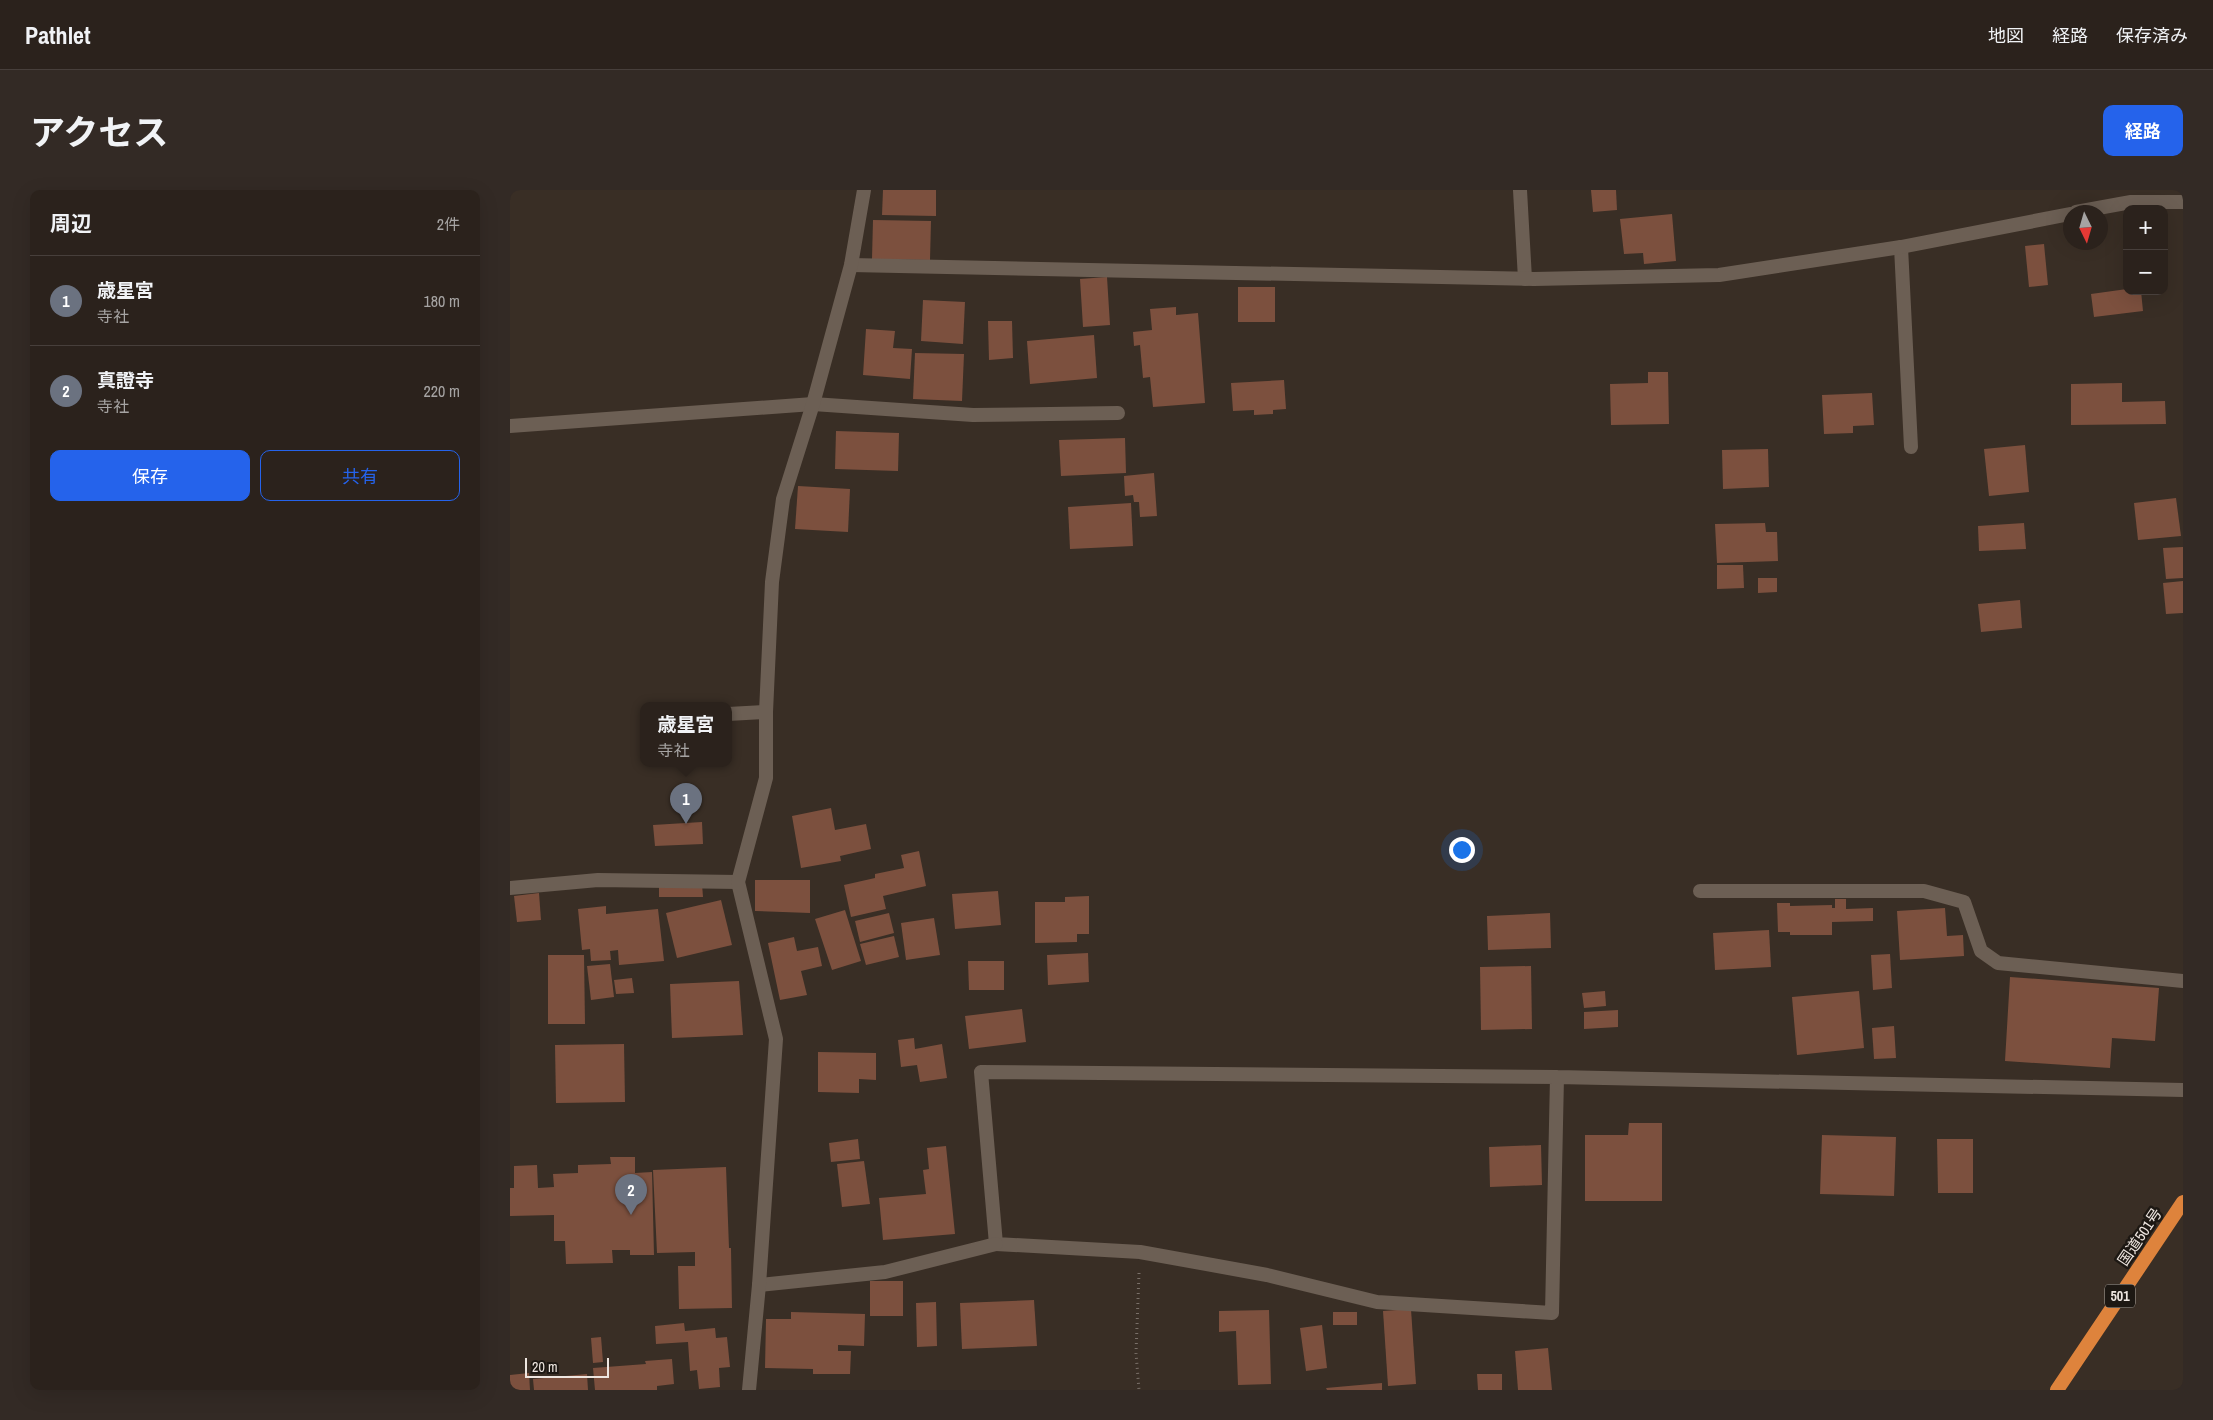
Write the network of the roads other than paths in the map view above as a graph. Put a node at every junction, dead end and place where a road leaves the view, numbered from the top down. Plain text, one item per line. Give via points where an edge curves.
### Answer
1 (864, 190) edge
2 (1520, 190) edge
3 (2183, 202) edge
4 (2108, 206) edge
5 (2063, 215) edge
6 (1901, 247) junction
7 (851, 266) junction
8 (1525, 279) junction
9 (813, 404) junction
10 (1118, 413) dead end
11 (510, 426) edge
12 (1911, 447) dead end
13 (766, 712) junction
14 (732, 714) edge
15 (738, 882) junction
16 (510, 888) edge
17 (1700, 892) dead end
18 (2183, 982) edge
19 (1557, 1077) junction
20 (2183, 1090) edge
21 (2183, 1202) edge
22 (996, 1244) junction
23 (759, 1285) junction
24 (749, 1390) edge
25 (2057, 1390) edge

1 - 7 street
2 - 8 street
3 - 4 street via 2131,202
5 - 6 street
6 - 8 street via 1719,275
6 - 12 street
7 - 8 street
7 - 9 street
9 - 10 street via 973,415
9 - 11 street
9 - 13 street via 783,499 772,582
13 - 14 street
13 - 15 street via 766,778
15 - 16 street via 598,880
15 - 23 street via 776,1039
17 - 18 street via 1924,891 1964,902 1981,951 1998,963
19 - 20 street
19 - 22 street via 981,1072
19 - 22 street via 1552,1313 1377,1302 1267,1274 1140,1252
21 - 25 highway, 国道501号 / 501
22 - 23 street via 885,1272
23 - 24 street

